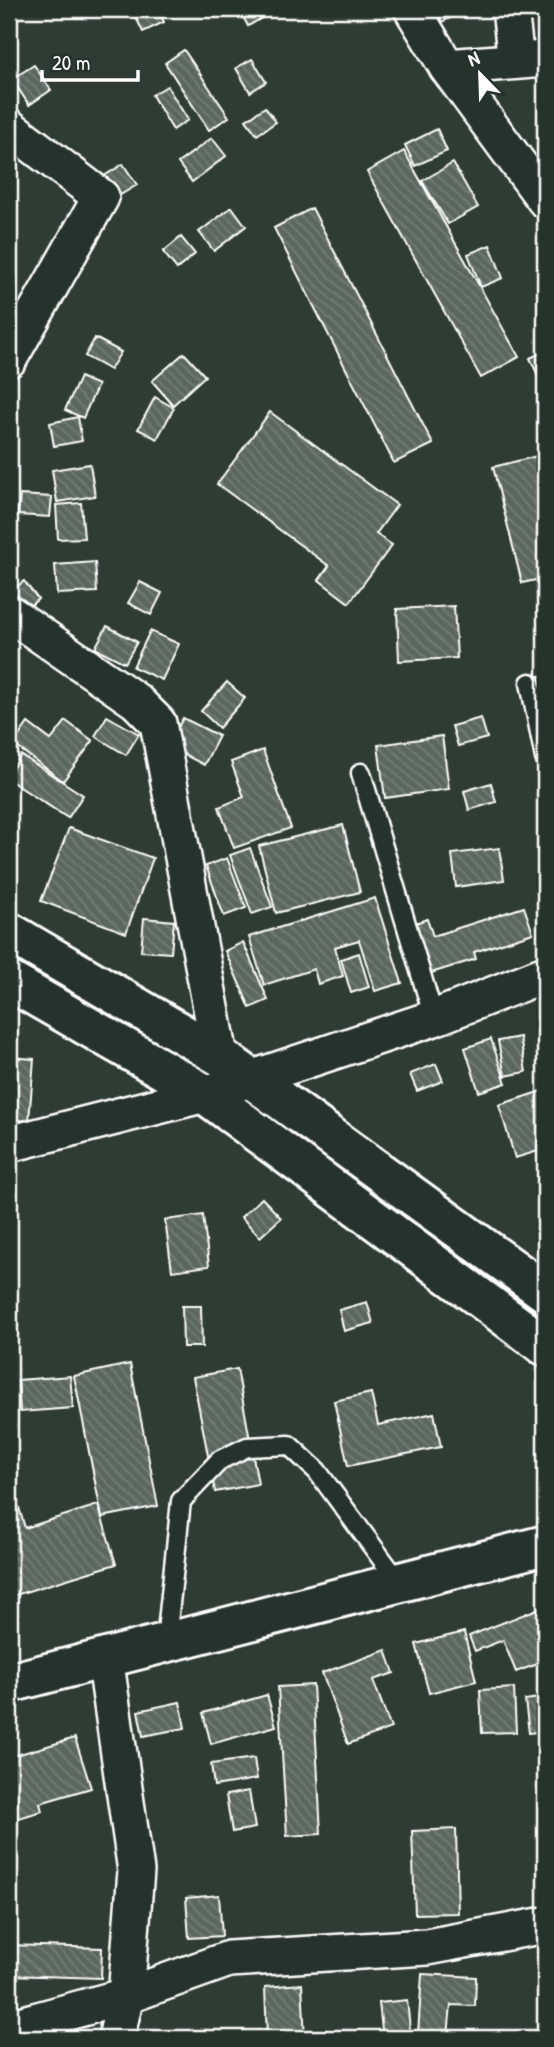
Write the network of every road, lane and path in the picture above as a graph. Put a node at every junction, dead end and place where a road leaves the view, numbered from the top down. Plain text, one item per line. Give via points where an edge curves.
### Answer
1 (412, 9) edge
2 (510, 9) edge
3 (531, 60) edge
4 (447, 67) junction
5 (9, 127) edge
6 (545, 200) edge
7 (9, 359) edge
8 (9, 612) edge
9 (530, 683) dead end
10 (545, 758) edge
11 (361, 773) dead end
12 (9, 932) edge
13 (545, 974) edge
14 (9, 982) edge
15 (434, 1018) junction
16 (220, 1056) junction
17 (250, 1078) junction
18 (205, 1094) junction
19 (9, 1144) edge
20 (545, 1292) edge
21 (545, 1346) edge
22 (545, 1545) edge
23 (398, 1581) junction
24 (166, 1641) junction
25 (105, 1657) junction
26 (9, 1683) edge
27 (545, 1925) edge
28 (126, 1996) junction
29 (9, 2028) edge
30 (116, 2038) edge

1 - 4 street
2 - 3 street
3 - 4 street
4 - 6 street
5 - 7 street via 101,197
8 - 16 street via 135,701 158,723
9 - 10 lane
11 - 15 lane
12 - 16 main road
13 - 15 street
14 - 18 main road
15 - 17 street
16 - 17 main road
17 - 18 street
17 - 20 main road
18 - 19 street
18 - 21 main road
22 - 23 main road
23 - 24 main road
23 - 24 lane via 317,1471 289,1445 247,1447 220,1461 181,1501
24 - 25 main road
25 - 26 main road
25 - 28 street via 136,1871
27 - 28 street via 427,1947 229,1959
28 - 29 street
28 - 30 street

